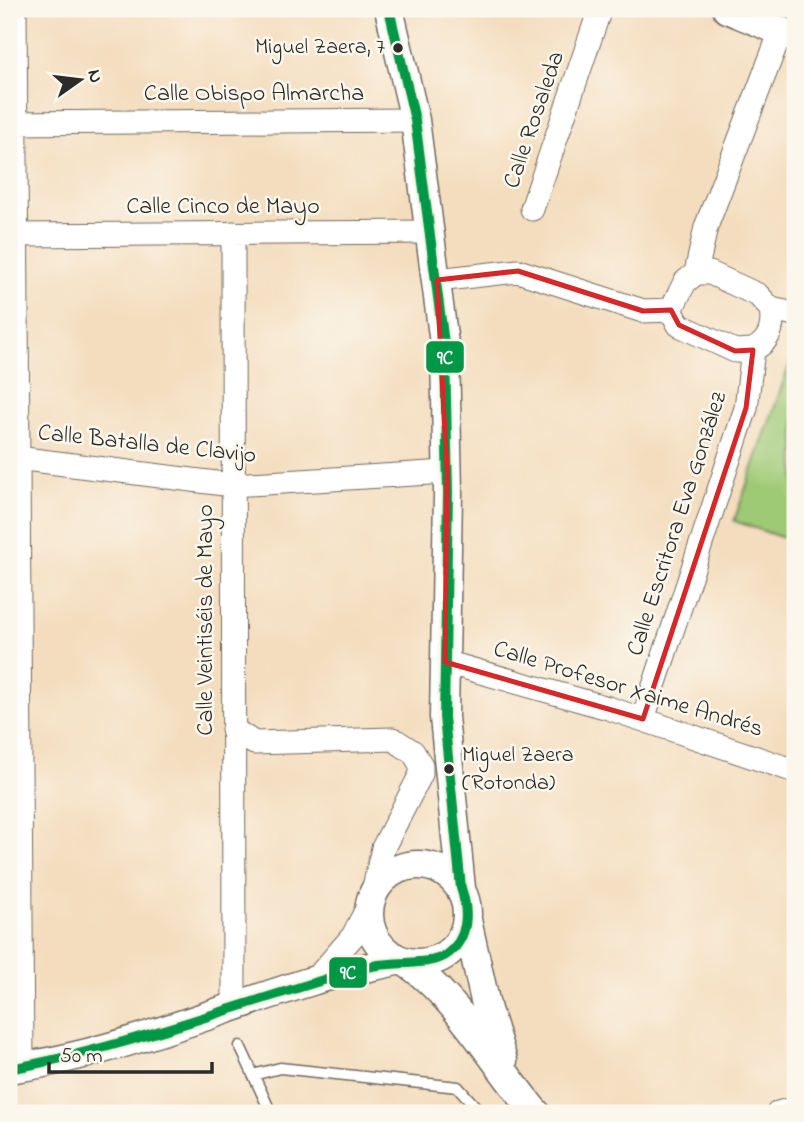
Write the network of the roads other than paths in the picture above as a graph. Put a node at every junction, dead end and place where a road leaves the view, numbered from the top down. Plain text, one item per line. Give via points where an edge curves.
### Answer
1 (15, 9) edge
2 (389, 9) edge
3 (600, 9) edge
4 (727, 9) edge
5 (788, 34) edge
6 (415, 120) junction
7 (12, 123) edge
8 (532, 209) dead end
9 (430, 232) junction
10 (233, 233) junction
11 (15, 235) junction
12 (696, 273) junction
13 (437, 280) junction
14 (771, 309) junction
15 (671, 310) junction
16 (795, 314) edge
17 (753, 350) junction
18 (12, 458) edge
19 (447, 472) junction
20 (232, 485) junction
21 (13, 628) edge
22 (445, 662) junction
23 (643, 719) junction
24 (233, 729) junction
25 (795, 771) edge
26 (461, 888) junction
27 (371, 899) junction
28 (467, 920) junction
29 (403, 961) junction
30 (315, 980) junction
31 (234, 1007) junction
32 (240, 1046) dead end
33 (16, 1068) edge
34 (253, 1075) junction
35 (517, 1092) junction
36 (795, 1108) edge
37 (271, 1113) edge
38 (481, 1113) edge
39 (536, 1113) edge
40 (778, 1113) edge

1 - 7 street
2 - 6 street
3 - 8 street, Calle Rosaleda
4 - 5 street
5 - 12 street via 706,227
6 - 7 street, Calle Obispo Almarcha
6 - 9 street
7 - 11 street
9 - 10 street, Calle Cinco de Mayo
9 - 13 street
10 - 11 street, Calle Cinco de Mayo
10 - 20 street, Calle Veintiséis de Mayo
11 - 18 street
12 - 14 street via 710,273 758,295
12 - 15 street via 685,282
13 - 15 street via 518,271 643,311
13 - 19 street via 445,351
14 - 16 street
14 - 17 street via 773,325 765,344
15 - 17 street via 679,326 735,351
17 - 23 street, Calle Escritora Eva González via 746,408
18 - 20 street, Calle Batalla de Clavijo
18 - 21 street
19 - 20 street, Calle Batalla de Clavijo
19 - 22 street
20 - 24 street, Calle Veintiséis de Mayo
21 - 33 street
22 - 23 street, Calle Profesor Xaime Andrés
22 - 26 street via 445,748
23 - 25 street, Calle Profesor Xaime Andrés
24 - 27 street via 254,743 393,739 412,752 421,774 383,848
24 - 31 street, Calle Veintiséis de Mayo
26 - 27 street via 439,868 416,864 394,870
26 - 28 street
27 - 29 street via 373,934 381,946
27 - 30 street via 353,936
28 - 29 street via 456,946 446,955 433,961
28 - 35 street via 487,1010
29 - 30 street
29 - 35 street via 440,991
30 - 31 street
31 - 33 street via 88,1053
32 - 34 lane
34 - 37 lane
34 - 38 lane via 280,1068 458,1087
35 - 39 street
36 - 40 street

